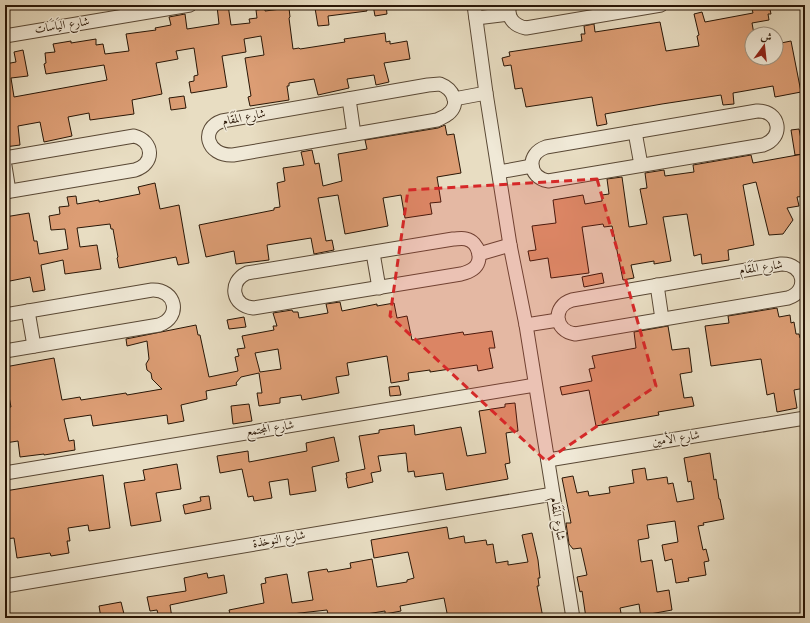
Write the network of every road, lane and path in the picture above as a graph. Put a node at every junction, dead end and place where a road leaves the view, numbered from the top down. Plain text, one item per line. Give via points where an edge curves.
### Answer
1 (190, 5) edge
2 (474, 5) edge
3 (661, 5) edge
4 (510, 9) edge
5 (612, 9) edge
6 (476, 18) junction
7 (5, 36) edge
8 (486, 93) junction
9 (349, 99) junction
10 (454, 99) junction
11 (635, 132) junction
12 (354, 134) junction
13 (5, 158) edge
14 (641, 165) junction
15 (5, 166) edge
16 (532, 166) junction
17 (499, 172) junction
18 (7, 191) edge
19 (510, 245) junction
20 (373, 253) junction
21 (479, 254) junction
22 (657, 286) junction
23 (379, 288) junction
24 (28, 311) junction
25 (5, 315) edge
26 (662, 319) junction
27 (558, 320) junction
28 (526, 325) junction
29 (34, 346) junction
30 (5, 351) edge
31 (535, 385) junction
32 (805, 418) edge
33 (548, 460) junction
34 (5, 473) edge
35 (553, 494) junction
36 (5, 586) edge
37 (573, 618) edge

1 - 7 street, شارع اليَاسَات
2 - 6 street, شارع المَقَام
3 - 5 street
4 - 5 street via 510,18 517,25 526,28
4 - 6 street
6 - 8 street, شارع المَقَام
8 - 10 street
8 - 17 street, شارع المَقَام
9 - 10 street, شارع المَقَام via 440,84 450,89
9 - 12 street
9 - 12 street, شارع المَقَام via 222,121 213,126 209,138 214,150 227,155
10 - 12 street, شارع المَقَام via 452,110 437,120
11 - 14 street
11 - 14 street via 762,111 770,114 777,127 775,137 763,145
11 - 16 street via 541,149 533,156
13 - 18 street via 134,136 143,140 150,152 144,166 135,170
14 - 16 street via 548,181 536,175
15 - 18 street
16 - 17 street
17 - 19 street, شارع المَقَام
19 - 21 street
19 - 28 street, شارع المَقَام
20 - 21 street via 465,239 474,244
20 - 23 street
20 - 23 street via 247,273 237,282 235,291 238,300 244,306 253,308
21 - 23 street via 477,265 468,272
22 - 26 street
22 - 26 street, شارع المَقَام via 786,264 795,268 802,280 797,294 788,298
22 - 27 street, شارع المَقَام via 567,301 560,309
24 - 25 street
24 - 29 street
24 - 29 street via 157,290 170,297 174,307 171,317 164,324
26 - 27 street, شارع المَقَام via 575,334 566,331
27 - 28 street
28 - 31 street, شارع المَقَام
29 - 30 street
31 - 33 street, شارع المَقَام
31 - 34 street, شارع المجتمع
32 - 33 street, شارع الأمين
33 - 35 street, شارع المَقَام
35 - 36 street, شارع النوخذة
35 - 37 street, شارع المَقَام

